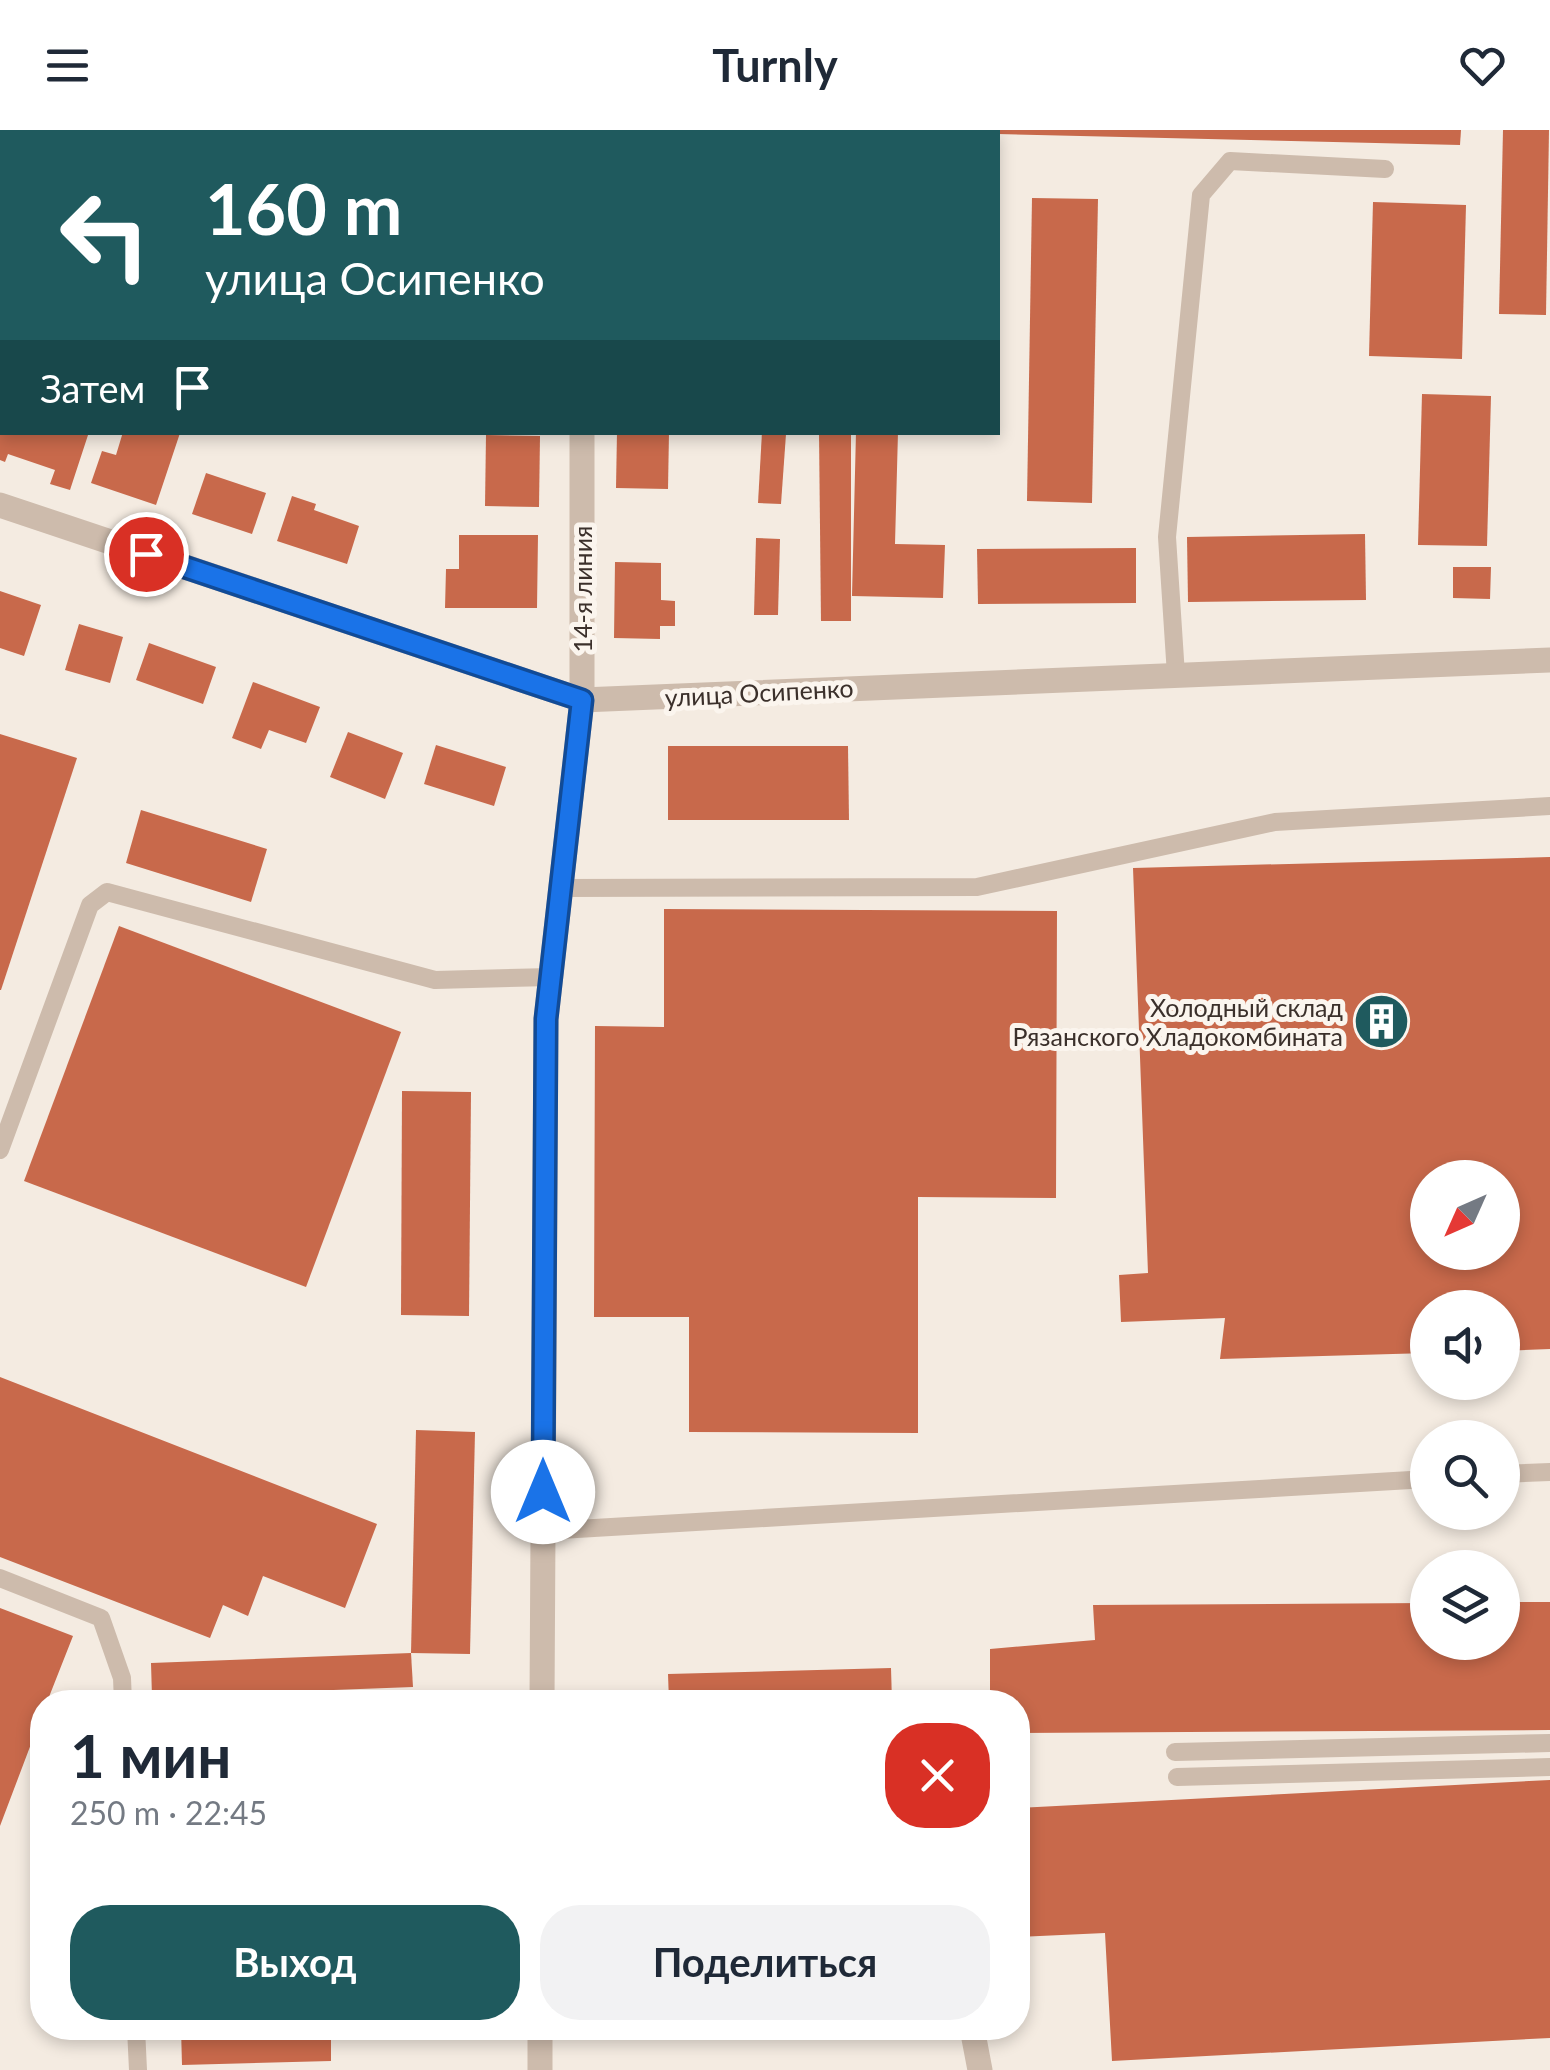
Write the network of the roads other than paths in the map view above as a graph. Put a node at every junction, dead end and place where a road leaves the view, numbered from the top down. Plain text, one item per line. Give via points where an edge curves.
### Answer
1 (1385, 169) dead end
2 (582, 435) edge
3 (0, 505) edge
4 (1550, 660) edge
5 (1176, 675) junction
6 (582, 700) junction
7 (1550, 806) edge
8 (561, 888) junction
9 (551, 978) junction
10 (0, 1150) edge
11 (1550, 1472) edge
12 (1520, 1473) edge
13 (1410, 1480) edge
14 (543, 1531) junction
15 (0, 1578) edge
16 (122, 1690) edge
17 (542, 1690) edge
18 (1550, 1743) edge
19 (1175, 1752) dead end
20 (1550, 1767) edge
21 (1177, 1777) dead end
22 (137, 2040) edge
23 (540, 2040) edge
24 (974, 2040) edge
25 (138, 2070) edge
26 (540, 2070) edge
27 (980, 2070) edge

1 - 5 lane via 1230,160 1202,195 1167,537
2 - 6 street, 14-я линия
3 - 6 street, улица Осипенко
4 - 5 street, улица Осипенко
5 - 6 street, улица Осипенко
6 - 8 street, 14-я линия
7 - 8 lane via 1275,822 977,887
8 - 9 street, 14-я линия
9 - 10 lane via 434,980 107,892 90,904
9 - 14 street, 14-я линия
11 - 12 lane
13 - 14 lane
14 - 17 street, 14-я линия
15 - 16 lane via 101,1618
18 - 19 lane
20 - 21 lane
22 - 25 lane
23 - 26 street
24 - 27 street

